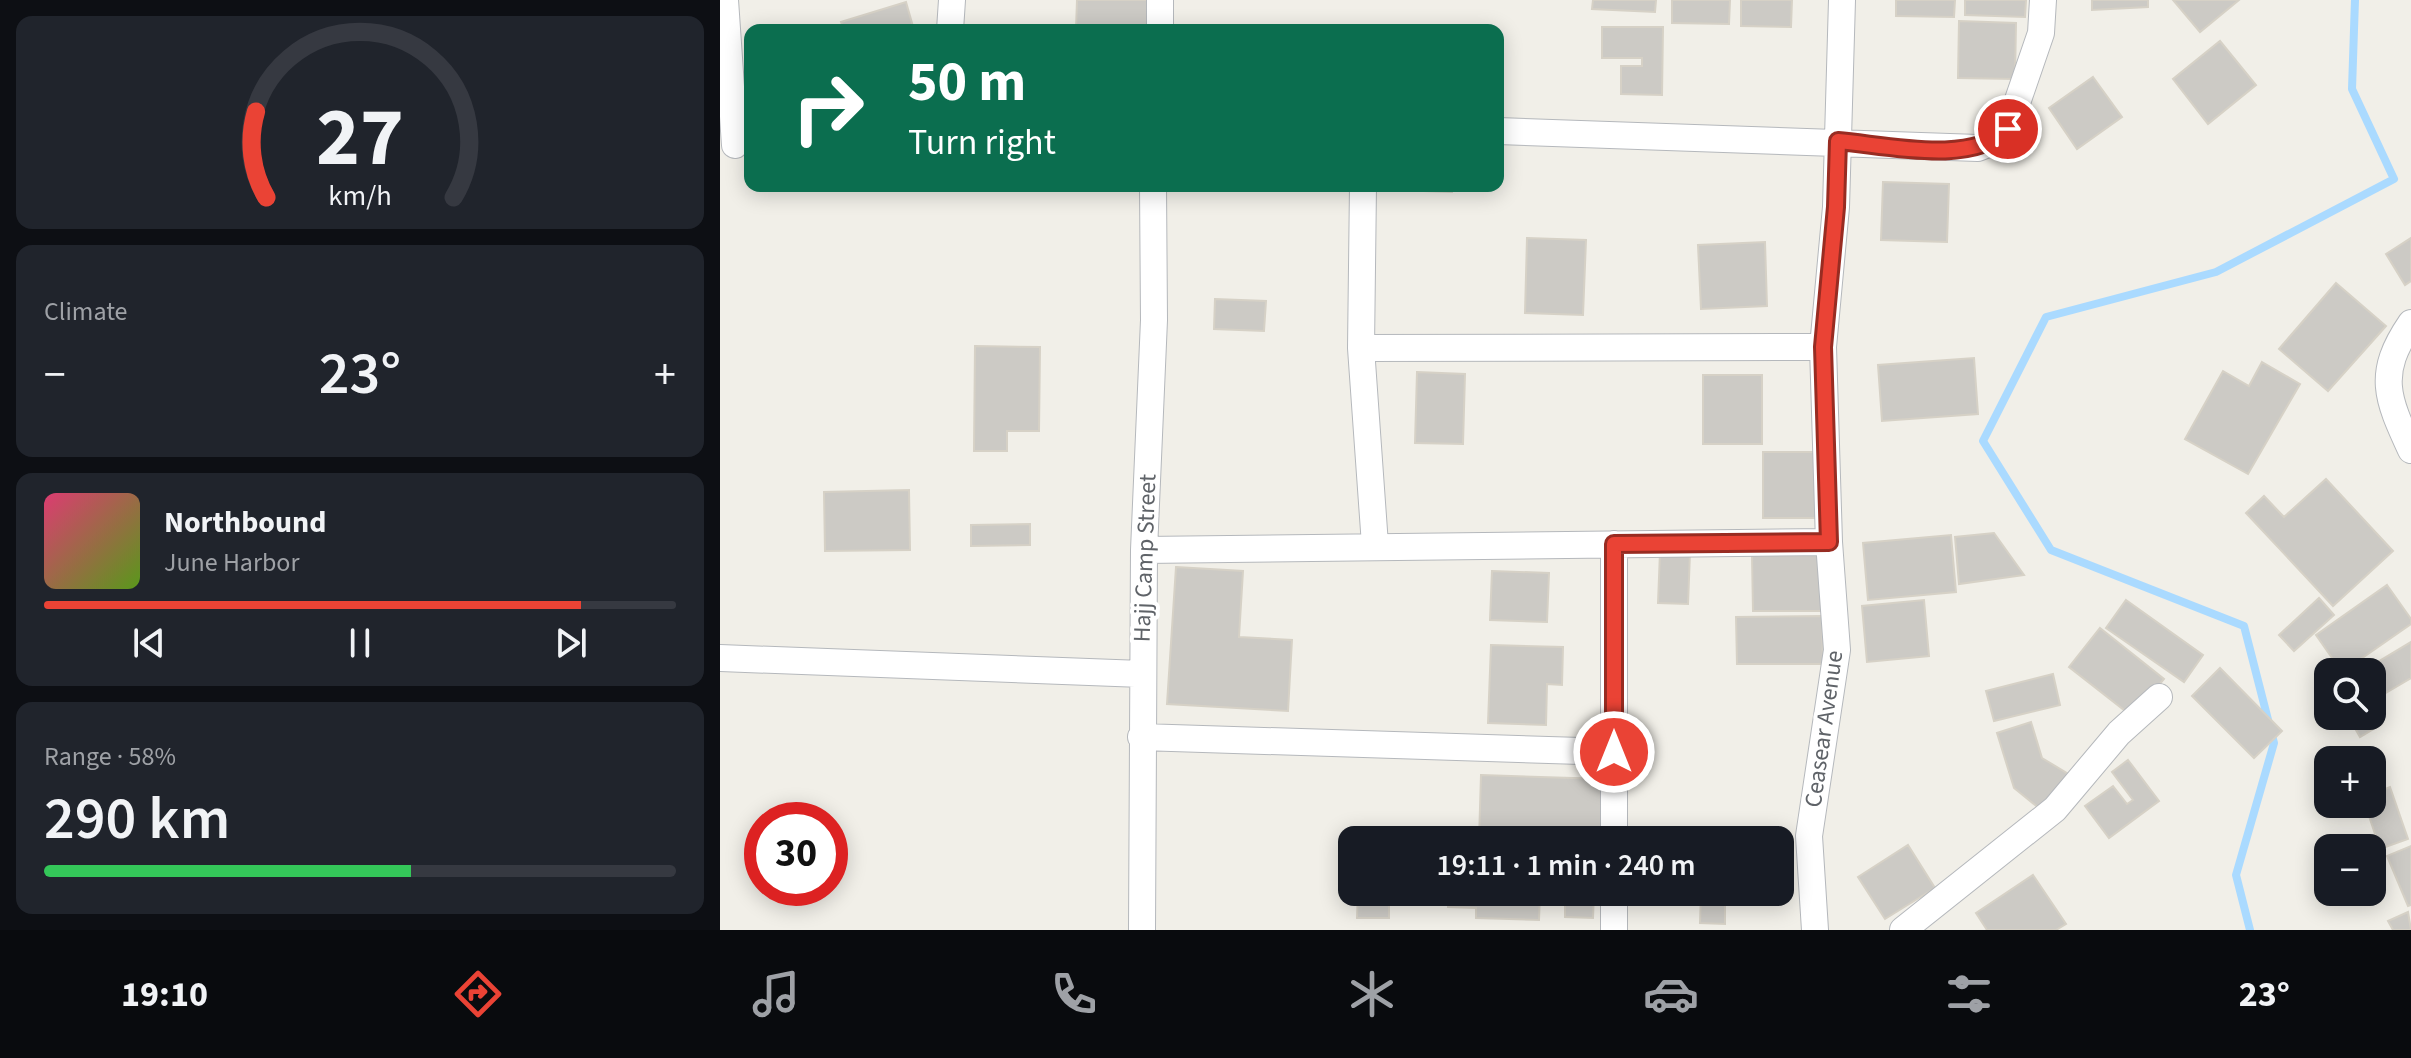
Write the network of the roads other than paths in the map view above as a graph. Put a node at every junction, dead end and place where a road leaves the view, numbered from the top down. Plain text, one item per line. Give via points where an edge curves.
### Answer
1 (725, 0) edge
2 (952, 0) edge
3 (1160, 0) edge
4 (1842, 0) edge
5 (2043, 0) edge
6 (950, 24) edge
7 (1160, 24) edge
8 (1504, 131) edge
9 (1838, 141) junction
10 (735, 145) dead end
11 (1153, 192) edge
12 (1363, 192) edge
13 (2411, 323) edge
14 (1823, 347) junction
15 (1361, 348) junction
16 (2411, 450) edge
17 (1829, 542) junction
18 (1614, 544) junction
19 (1375, 545) junction
20 (1144, 550) junction
21 (720, 658) edge
22 (1142, 674) junction
23 (2159, 697) dead end
24 (1141, 737) junction
25 (1614, 752) junction
26 (1614, 826) edge
27 (1614, 906) edge
28 (1142, 930) edge
29 (1614, 930) edge
30 (1815, 930) edge
31 (1903, 930) edge

1 - 10 street
2 - 6 street
3 - 7 street
4 - 9 street, Ceasear Avenue
5 - 9 street via 2041,33 2026,81 2008,129 1996,141 1952,150
8 - 9 street
9 - 14 street, Ceasear Avenue
11 - 20 street, Hajj Camp Street via 1154,320
12 - 15 street
13 - 16 street via 2386,373 2391,406
14 - 15 street
14 - 17 street, Ceasear Avenue
15 - 19 street
17 - 18 street
17 - 30 street, Ceasear Avenue via 1837,650 1809,836
18 - 19 street
18 - 25 street
19 - 20 street
20 - 22 street, Hajj Camp Street
21 - 22 street
22 - 24 street, Hajj Camp Street
23 - 31 street via 2119,733 2055,809
24 - 25 street
24 - 28 street, Hajj Camp Street
25 - 26 street
27 - 29 street

